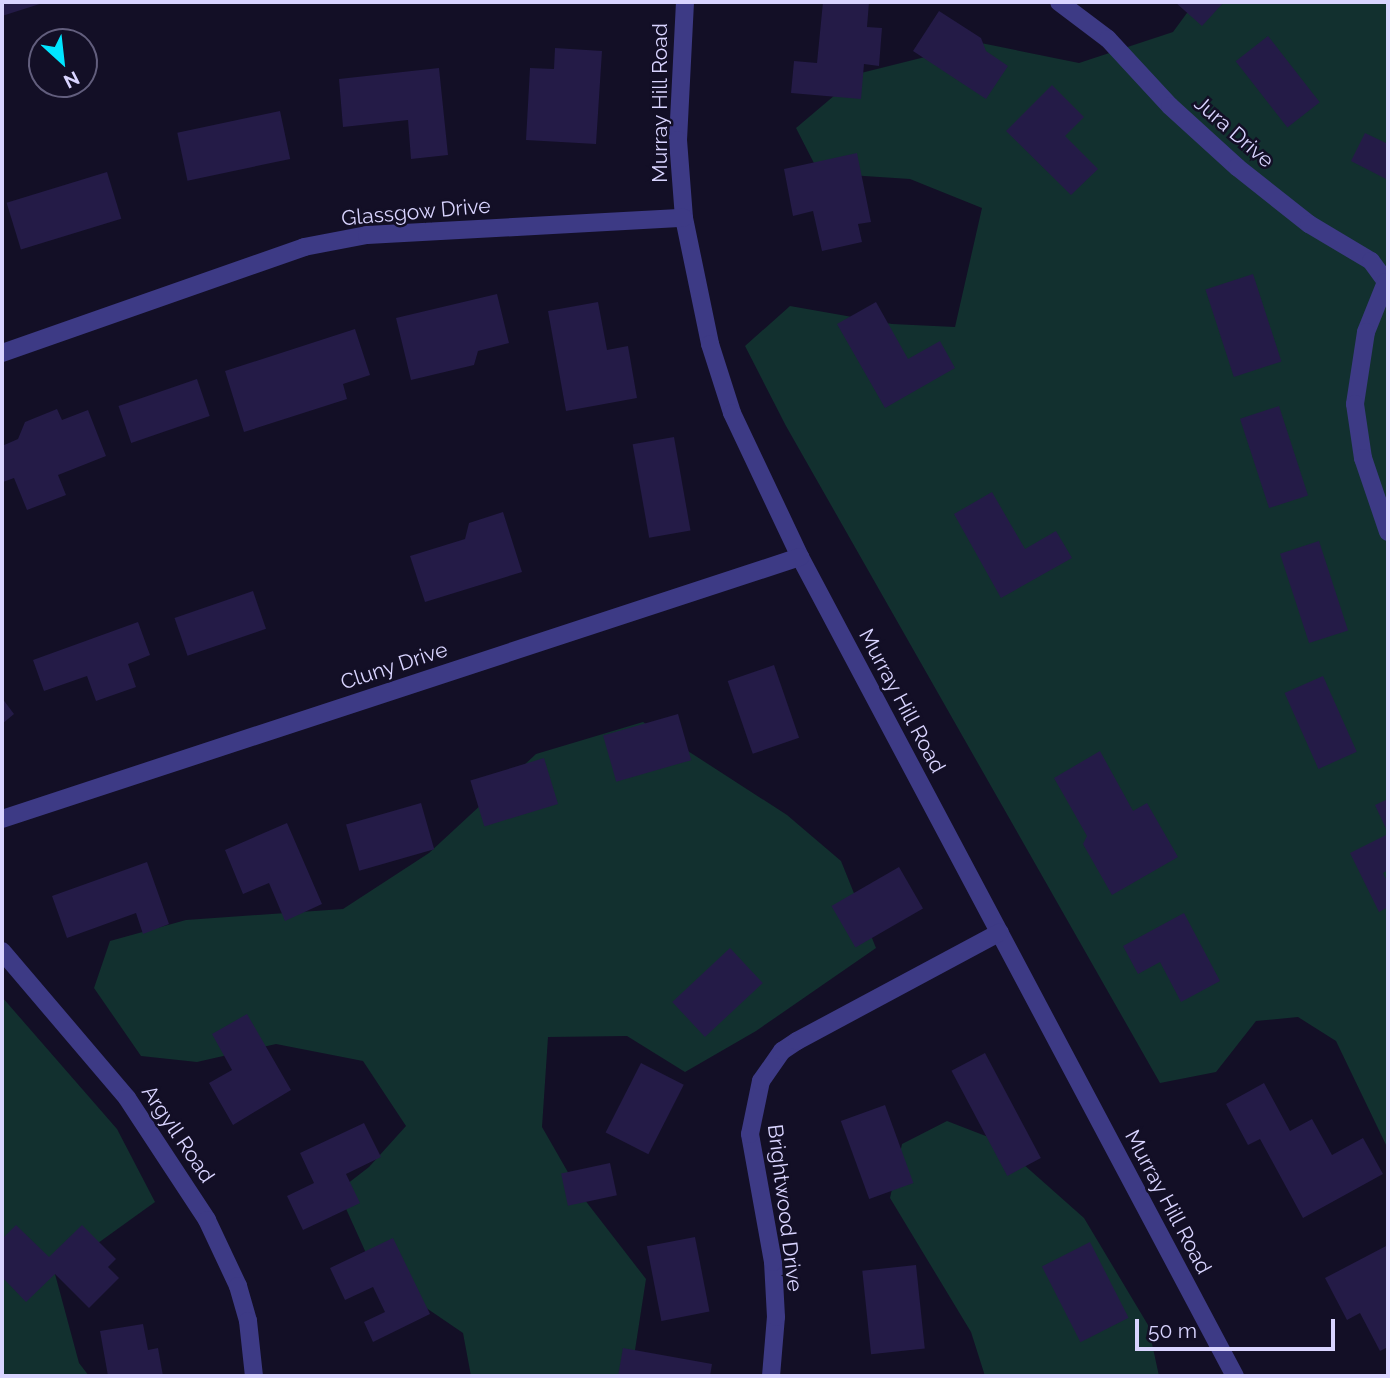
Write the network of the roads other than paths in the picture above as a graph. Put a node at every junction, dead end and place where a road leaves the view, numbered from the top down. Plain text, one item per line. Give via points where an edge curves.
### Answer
1 (685, 2) edge
2 (1059, 2) edge
3 (684, 218) junction
4 (1387, 281) edge
5 (2, 353) edge
6 (1388, 532) edge
7 (800, 557) junction
8 (2, 819) edge
9 (1000, 932) junction
10 (2, 951) edge
11 (254, 1376) edge
12 (771, 1376) edge
13 (1235, 1376) edge

1 - 3 street, Murray Hill Road via 678,127
2 - 4 street, Jura Drive via 1108,39 1170,106 1237,167 1309,224 1371,261
3 - 5 street, Glassgow Drive via 367,235 304,247
3 - 7 street, Murray Hill Road via 710,344 732,414
4 - 6 street via 1366,332 1355,404 1363,458
7 - 8 street, Cluny Drive
7 - 9 street, Murray Hill Road
9 - 12 street, Brightwood Drive via 797,1041 782,1051 761,1081 750,1134 773,1262 776,1317
9 - 13 street, Murray Hill Road
10 - 11 street, Argyll Road via 127,1098 207,1220 241,1298

